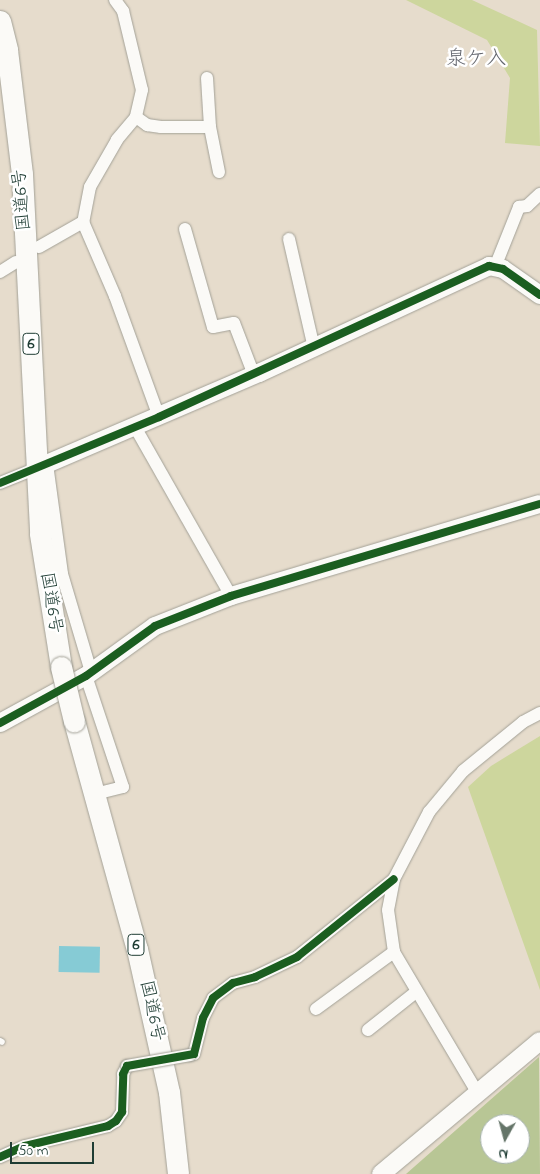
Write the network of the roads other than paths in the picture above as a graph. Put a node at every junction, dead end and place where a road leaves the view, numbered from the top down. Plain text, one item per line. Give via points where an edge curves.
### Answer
1 (115, 0) edge
2 (0, 21) edge
3 (207, 78) dead end
4 (136, 117) junction
5 (210, 127) junction
6 (219, 172) dead end
7 (540, 194) edge
8 (83, 222) junction
9 (185, 229) dead end
10 (289, 239) dead end
11 (39, 247) dead end
12 (16, 262) dead end
13 (495, 267) junction
14 (0, 272) edge
15 (540, 295) edge
16 (314, 348) junction
17 (254, 375) junction
18 (159, 417) junction
19 (135, 428) junction
20 (41, 466) junction
21 (0, 483) edge
22 (540, 504) edge
23 (231, 596) junction
24 (89, 674) junction
25 (540, 713) edge
26 (0, 723) edge
27 (94, 794) junction
28 (394, 879) junction
29 (394, 952) junction
30 (416, 992) junction
31 (316, 1009) dead end
32 (368, 1030) dead end
33 (540, 1041) edge
34 (476, 1092) junction
35 (0, 1157) edge
36 (178, 1174) edge
37 (381, 1174) edge

1 - 4 street via 123,11 140,76 142,90
2 - 20 highway, 国道6号 / 6 via 7,50 22,174
3 - 5 street
4 - 5 street via 148,125 161,127
4 - 8 street via 117,140 90,187
5 - 6 street
7 - 13 street via 527,206 519,207
8 - 11 street
8 - 18 street via 115,296
9 - 17 street via 213,327 234,323
10 - 16 street
12 - 14 street
13 - 15 street via 504,269
13 - 16 street via 473,272
16 - 17 street
17 - 18 street
18 - 19 street
19 - 20 street
19 - 23 street
20 - 21 street
20 - 24 street via 62,574
20 - 27 highway, 国道6号 / 6, bridge via 40,534 61,667
22 - 23 street
23 - 24 street via 155,626
24 - 26 street
24 - 27 street via 123,786
25 - 28 street via 523,722 463,771 429,812
27 - 36 highway, 国道6号 / 6 via 140,959 169,1092
28 - 29 street via 388,910
28 - 35 street, bridge via 297,957 256,977 233,983 213,998 203,1018 194,1054 127,1066 123,1074 122,1112 108,1126 25,1146
29 - 30 street
29 - 31 street
30 - 32 street
30 - 34 street
33 - 34 street
34 - 37 street

